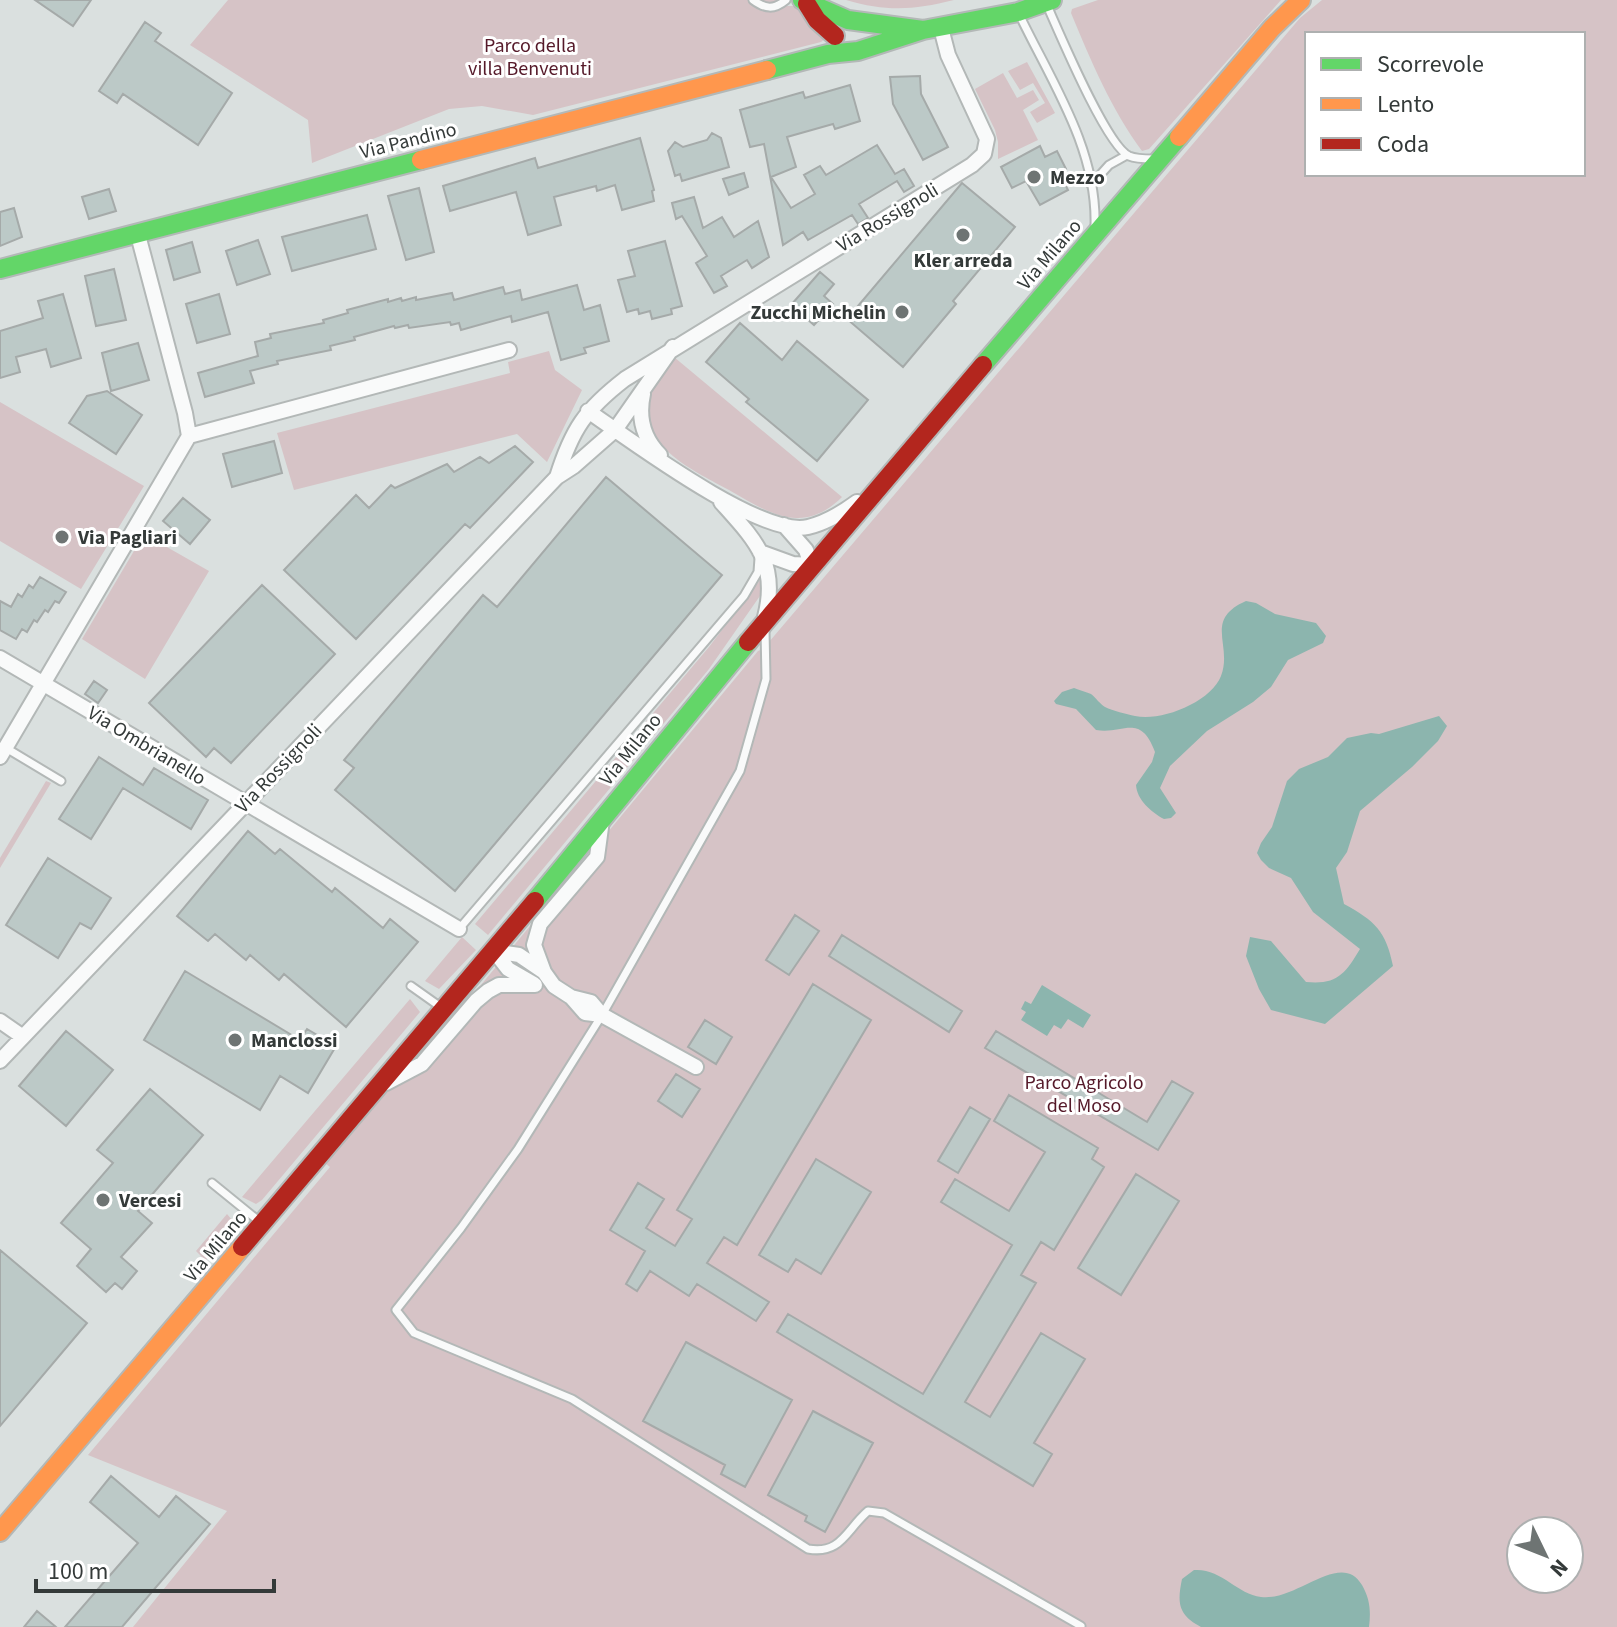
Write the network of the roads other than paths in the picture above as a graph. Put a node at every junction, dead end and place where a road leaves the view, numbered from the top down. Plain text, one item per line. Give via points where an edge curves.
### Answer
1 (753, 0) edge
2 (786, 0) edge
3 (1301, 0) edge
4 (1049, 1) edge
5 (804, 2) edge
6 (1018, 12) junction
7 (853, 21) junction
8 (932, 29) junction
9 (833, 44) junction
10 (855, 52) junction
11 (1127, 155) junction
12 (1159, 158) junction
13 (1091, 185) junction
14 (138, 235) junction
15 (1095, 235) junction
16 (0, 269) edge
17 (673, 347) junction
18 (509, 350) dead end
19 (645, 386) junction
20 (588, 411) junction
21 (615, 430) junction
22 (189, 436) junction
23 (674, 470) junction
24 (557, 477) junction
25 (880, 486) junction
26 (718, 499) junction
27 (784, 525) junction
28 (760, 552) junction
29 (811, 565) junction
30 (764, 620) junction
31 (0, 658) edge
32 (44, 684) junction
33 (3, 752) edge
34 (61, 781) dead end
35 (245, 803) junction
36 (603, 818) junction
37 (459, 929) joint
38 (494, 951) junction
39 (539, 978) junction
40 (411, 986) dead end
41 (444, 1010) junction
42 (602, 1015) junction
43 (0, 1021) edge
44 (23, 1037) junction
45 (0, 1061) edge
46 (696, 1067) dead end
47 (378, 1087) junction
48 (212, 1183) dead end
49 (262, 1223) junction
50 (0, 1532) edge
51 (1081, 1626) edge

1 - 2 lane via 772,8
3 - 12 main road, Via Milano
4 - 6 main road, Via Pandino
4 - 11 lane via 1110,136
5 - 7 main road, Via Pandino
5 - 9 main road
6 - 8 main road, Via Pandino
6 - 13 lane via 1083,142
7 - 8 main road, Via Pandino
7 - 9 main road via 839,26
7 - 10 main road via 868,33 866,44
8 - 10 main road, Via Pandino
8 - 17 street, Via Rossignoli via 987,139 984,154
9 - 10 main road, Via Pandino
9 - 14 main road, Via Pandino
11 - 12 lane
11 - 13 lane
12 - 15 main road, Via Milano
13 - 15 lane
14 - 16 main road, Via Pandino
14 - 22 street
15 - 25 main road, Via Milano
17 - 19 street, Via Rossignoli
17 - 20 street, Via Rossignoli
18 - 22 street
19 - 21 street, Via Rossignoli
19 - 23 street via 642,427 654,450
20 - 21 street
20 - 24 street, Via Rossignoli via 568,441
21 - 23 street
21 - 24 street, Via Rossignoli
22 - 32 street
23 - 26 street
24 - 35 street, Via Rossignoli
25 - 27 street via 841,514 806,528
25 - 29 main road, Via Milano
26 - 27 street
26 - 28 street
27 - 29 street via 806,550
28 - 29 street
28 - 30 street via 771,576
28 - 37 lane via 758,572 744,596
29 - 30 main road, Via Milano
30 - 36 main road, Via Milano
30 - 42 lane via 766,679 740,771
31 - 32 street, Via Ombrianello
32 - 33 street
32 - 35 street, Via Ombrianello
33 - 34 lane
35 - 37 street, Via Ombrianello
35 - 44 street, Via Rossignoli
36 - 38 main road, Via Milano
36 - 39 street via 597,857 540,924 534,945
38 - 39 street via 519,955
38 - 41 main road, Via Milano
39 - 42 street via 571,997 585,1013
39 - 47 street via 488,991 422,1064
40 - 41 lane
41 - 47 main road, Via Milano
42 - 46 street
42 - 51 lane via 518,1149 396,1310 414,1333 572,1399 808,1549 824,1552 838,1545 868,1511 884,1513
43 - 44 street
44 - 45 street, Via Rossignoli
47 - 49 main road, Via Milano
48 - 49 lane
49 - 50 main road, Via Milano

